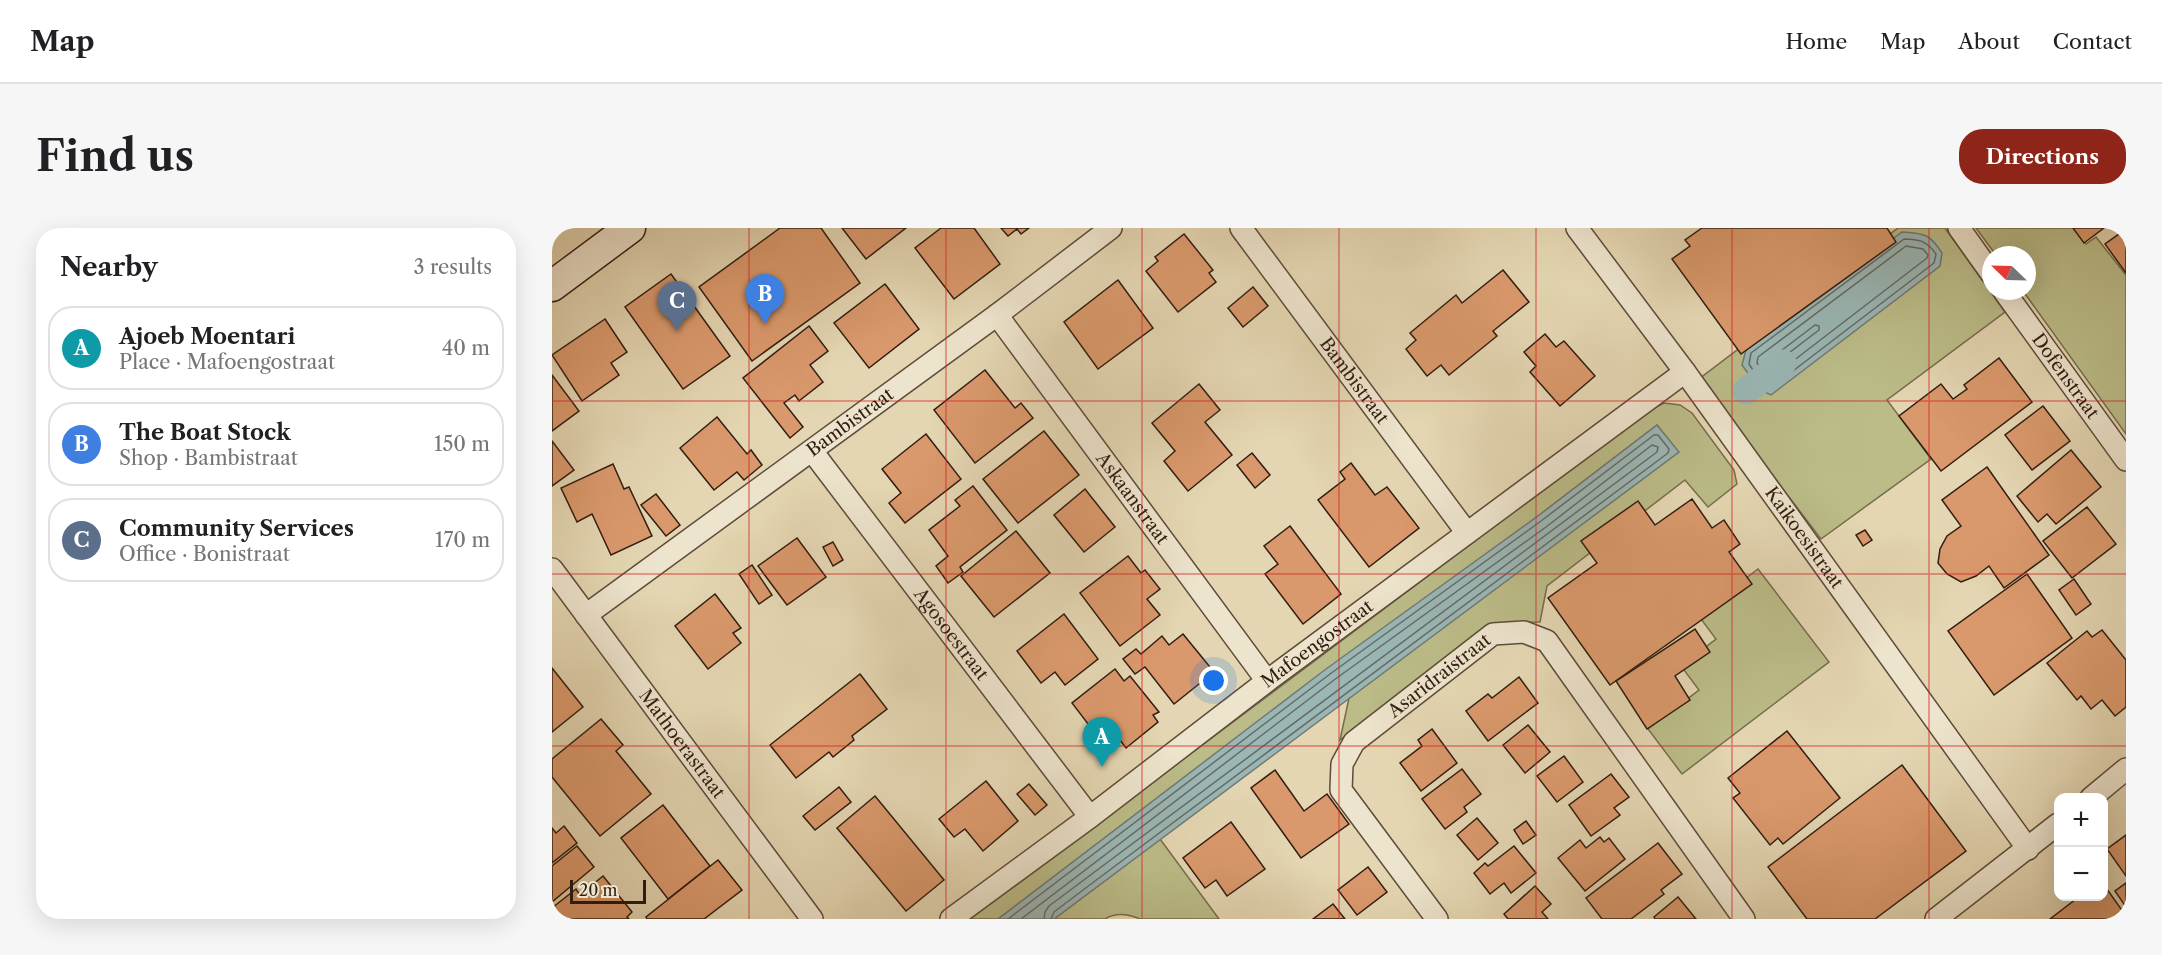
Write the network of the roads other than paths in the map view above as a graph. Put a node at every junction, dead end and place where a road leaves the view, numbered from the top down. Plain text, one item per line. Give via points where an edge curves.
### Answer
1 (630, 228) edge
2 (1112, 228) edge
3 (1241, 228) edge
4 (1577, 228) edge
5 (1959, 228) edge
6 (1982, 260) edge
7 (552, 286) edge
8 (2010, 300) edge
9 (997, 315) junction
10 (1685, 372) junction
11 (812, 451) junction
12 (2126, 460) edge
13 (1467, 533) junction
14 (552, 569) edge
15 (586, 615) junction
16 (1267, 681) junction
17 (2126, 769) edge
18 (2097, 793) edge
19 (1090, 817) junction
20 (2054, 827) edge
21 (2028, 849) junction
22 (812, 919) edge
23 (951, 919) edge
24 (1437, 919) edge
25 (1744, 919) edge
26 (1936, 919) edge

1 - 7 street
2 - 9 street, Bambistraat
3 - 13 street, Bambistraat
4 - 10 street, Kaikoesistraat
5 - 6 street
8 - 12 street, Dofenstraat
9 - 11 street, Bambistraat
9 - 16 street, Askaanstraat
10 - 13 street, Mafoengostraat
10 - 21 street, Kaikoesistraat
11 - 15 street, Bambistraat
11 - 19 street, Agosoestraat
13 - 16 street, Mafoengostraat
14 - 15 street, Mathoerastraat
15 - 22 street, Mathoerastraat
16 - 19 street, Mafoengostraat
17 - 18 street
19 - 23 street, Mafoengostraat
20 - 21 street
21 - 26 street
24 - 25 street, Asaridraistraat via 1341,790 1342,764 1354,742 1493,634 1524,632 1547,641

